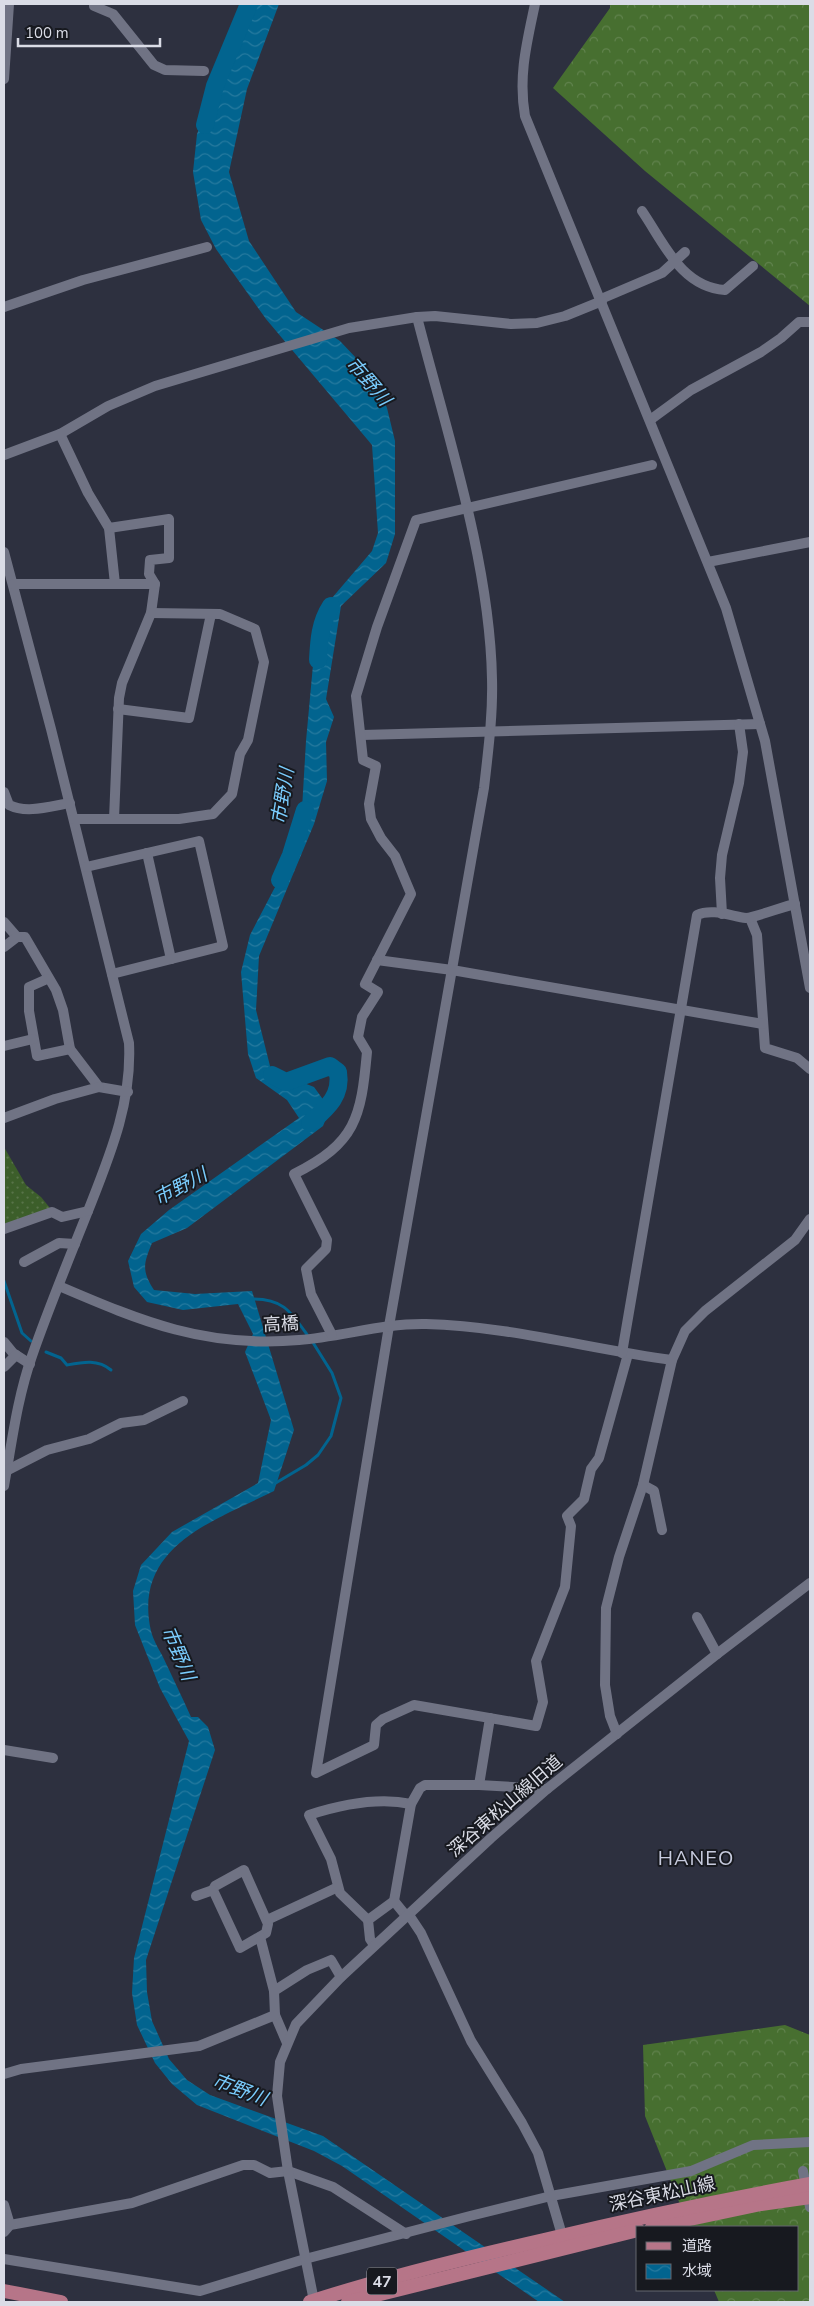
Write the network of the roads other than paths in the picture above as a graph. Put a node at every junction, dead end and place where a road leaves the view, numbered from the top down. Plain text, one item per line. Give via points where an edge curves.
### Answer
1 (9, 4) edge
2 (94, 4) edge
3 (535, 4) edge
4 (204, 71) dead end
5 (4, 79) edge
6 (642, 210) dead end
7 (207, 247) dead end
8 (685, 252) dead end
9 (675, 261) junction
10 (752, 266) dead end
11 (601, 300) junction
12 (4, 307) edge
13 (417, 316) junction
14 (810, 322) edge
15 (650, 420) junction
16 (60, 434) junction
17 (4, 455) edge
18 (652, 465) dead end
19 (466, 507) junction
20 (109, 528) junction
21 (810, 542) edge
22 (4, 552) edge
23 (708, 562) junction
24 (9, 582) edge
25 (115, 584) junction
26 (155, 584) junction
27 (151, 614) junction
28 (211, 614) junction
29 (118, 709) junction
30 (739, 724) junction
31 (760, 724) junction
32 (491, 731) junction
33 (362, 735) junction
34 (4, 792) edge
35 (70, 803) junction
36 (74, 819) junction
37 (114, 819) junction
38 (146, 853) junction
39 (86, 867) junction
40 (795, 904) junction
41 (722, 914) junction
42 (750, 918) junction
43 (4, 922) edge
44 (17, 937) junction
45 (4, 947) edge
46 (171, 959) junction
47 (378, 960) junction
48 (452, 970) junction
49 (112, 974) junction
50 (47, 979) junction
51 (810, 988) edge
52 (681, 1010) junction
53 (763, 1024) junction
54 (33, 1039) junction
55 (4, 1046) edge
56 (70, 1049) junction
57 (810, 1069) edge
58 (99, 1087) junction
59 (128, 1092) junction
60 (4, 1118) edge
61 (88, 1210) junction
62 (810, 1219) edge
63 (4, 1229) edge
64 (75, 1244) junction
65 (24, 1262) dead end
66 (59, 1286) junction
67 (389, 1326) junction
68 (332, 1335) junction
69 (4, 1342) edge
70 (625, 1354) junction
71 (16, 1355) junction
72 (672, 1360) junction
73 (30, 1364) junction
74 (4, 1367) edge
75 (183, 1401) dead end
76 (5, 1474) edge
77 (643, 1485) junction
78 (662, 1530) dead end
79 (810, 1583) edge
80 (697, 1617) dead end
81 (717, 1654) junction
82 (490, 1718) junction
83 (617, 1734) junction
84 (4, 1750) edge
85 (53, 1758) dead end
86 (479, 1784) junction
87 (547, 1789) junction
88 (411, 1804) junction
89 (338, 1887) junction
90 (213, 1890) junction
91 (196, 1896) dead end
92 (394, 1901) junction
93 (408, 1916) junction
94 (267, 1920) junction
95 (368, 1920) junction
96 (260, 1937) junction
97 (374, 1946) junction
98 (340, 1977) junction
99 (274, 1991) junction
100 (276, 2015) junction
101 (287, 2043) junction
102 (4, 2074) edge
103 (810, 2142) edge
104 (287, 2166) junction
105 (803, 2171) dead end
106 (810, 2184) edge
107 (551, 2196) junction
108 (810, 2197) edge
109 (4, 2206) edge
110 (810, 2207) edge
111 (657, 2226) edge
112 (7, 2229) edge
113 (636, 2230) edge
114 (406, 2234) junction
115 (562, 2235) junction
116 (527, 2250) junction
117 (4, 2259) edge
118 (305, 2259) junction
119 (455, 2268) junction
120 (4, 2291) edge
121 (62, 2302) edge
122 (312, 2302) edge
123 (348, 2302) edge

1 - 5 street
2 - 4 street via 114,14 154,64 165,70
3 - 11 street via 521,78 525,116
6 - 9 street
7 - 12 street via 83,280
8 - 9 street
9 - 10 street via 701,286 725,290
9 - 11 street via 662,273
11 - 13 street via 537,324
11 - 15 street
13 - 16 street via 341,331 155,386 108,406
13 - 19 street
14 - 15 street via 799,322 768,347 691,390
15 - 23 street
16 - 17 street
16 - 20 street via 88,494
18 - 19 street
19 - 32 street via 489,633
19 - 33 street via 416,520 356,696
20 - 25 street
20 - 26 street via 169,519 169,558 150,560 149,574
21 - 23 street
22 - 24 street
23 - 31 street via 732,625
24 - 25 street
24 - 35 street
25 - 26 street
26 - 27 street
27 - 28 street
27 - 29 street via 122,683
28 - 29 street via 188,718
28 - 37 street via 220,614 255,629 264,662 248,740 240,754 232,794 213,814 179,819
29 - 37 street
30 - 31 street
30 - 32 street
30 - 41 street via 743,752 722,855
31 - 40 street
32 - 33 street
32 - 48 street
33 - 47 street via 364,760 376,766 369,804 371,819 395,856 411,894
34 - 35 street via 9,805 16,808 34,809
35 - 36 street
36 - 37 street
36 - 39 street
38 - 39 street
38 - 46 street
38 - 46 street via 199,841 223,946
39 - 49 street
40 - 42 street
40 - 51 street
41 - 42 street
41 - 52 street via 704,911 697,915
42 - 53 street via 757,934
43 - 44 street
44 - 45 street
44 - 50 street via 25,937
46 - 49 street
47 - 48 street
47 - 68 street via 365,984 378,992 362,1017 358,1037 367,1052 355,1122 344,1140 324,1158 294,1174 327,1240 326,1249 306,1269 311,1294
48 - 52 street
48 - 67 street
49 - 59 street via 129,1043
50 - 54 street via 30,987
50 - 56 street via 56,990 63,1010
52 - 53 street
52 - 70 street
53 - 57 street via 765,1048 797,1058
54 - 55 street
54 - 56 street via 37,1056
56 - 58 street
58 - 59 street
58 - 60 street
59 - 61 street via 113,1148
61 - 63 street via 62,1217 52,1212
61 - 64 street
62 - 72 street via 795,1240 704,1311 686,1331
64 - 65 street via 59,1243
64 - 66 street
66 - 68 street, 高橋 via 134,1319 174,1331 232,1341 300,1340
66 - 73 street
67 - 68 street, 高橋
67 - 70 street, 高橋 via 453,1326
67 - 82 street via 316,1773 374,1745 376,1725 414,1705
69 - 71 street
70 - 72 street, 高橋
70 - 82 street via 599,1458 591,1469 584,1499 567,1516 571,1526 565,1587 536,1661 543,1702 536,1726
71 - 73 street
71 - 74 street
72 - 77 street
73 - 76 street
75 - 76 street via 144,1420 121,1423 89,1439 47,1450
77 - 78 street via 654,1491
77 - 83 street via 616,1565 606,1608 605,1685 610,1716
79 - 81 street, 深谷東松山線旧道
80 - 81 street
81 - 83 street, 深谷東松山線旧道
82 - 86 street
83 - 87 street, 深谷東松山線旧道
84 - 85 street
86 - 87 street
86 - 88 street via 425,1785
87 - 93 street, 深谷東松山線旧道
88 - 89 street via 358,1804 309,1815 331,1860
88 - 92 street
89 - 94 street
89 - 95 street via 350,1904
90 - 91 street
90 - 94 street via 244,1870
90 - 96 street via 240,1948
92 - 93 street
92 - 95 street
93 - 97 street, 深谷東松山線旧道
93 - 107 street via 421,1933 471,2041 538,2153
94 - 96 street via 266,1933
95 - 97 street
96 - 99 street
97 - 98 street, 深谷東松山線旧道
98 - 99 street via 331,1960 307,1970
98 - 101 street, 深谷東松山線旧道 via 296,2024
99 - 100 street
100 - 101 street
100 - 102 street via 199,2046 21,2068
101 - 104 street, 深谷東松山線旧道 via 280,2062 277,2096
103 - 107 street via 753,2145 691,2170
104 - 112 street via 270,2172 254,2165 243,2165 132,2203
104 - 114 street via 332,2187
104 - 118 street
105 - 110 street
106 - 115 main road, 深谷東松山線 / 47
107 - 114 street
107 - 115 street
108 - 111 main road, 深谷東松山線
109 - 112 street
113 - 116 main road, 深谷東松山線 / 47
114 - 118 street
115 - 116 main road, 深谷東松山線 / 47
116 - 119 main road, 47
117 - 118 street via 200,2292
118 - 122 street
119 - 122 main road, 47
119 - 123 main road, 47
120 - 121 main road

